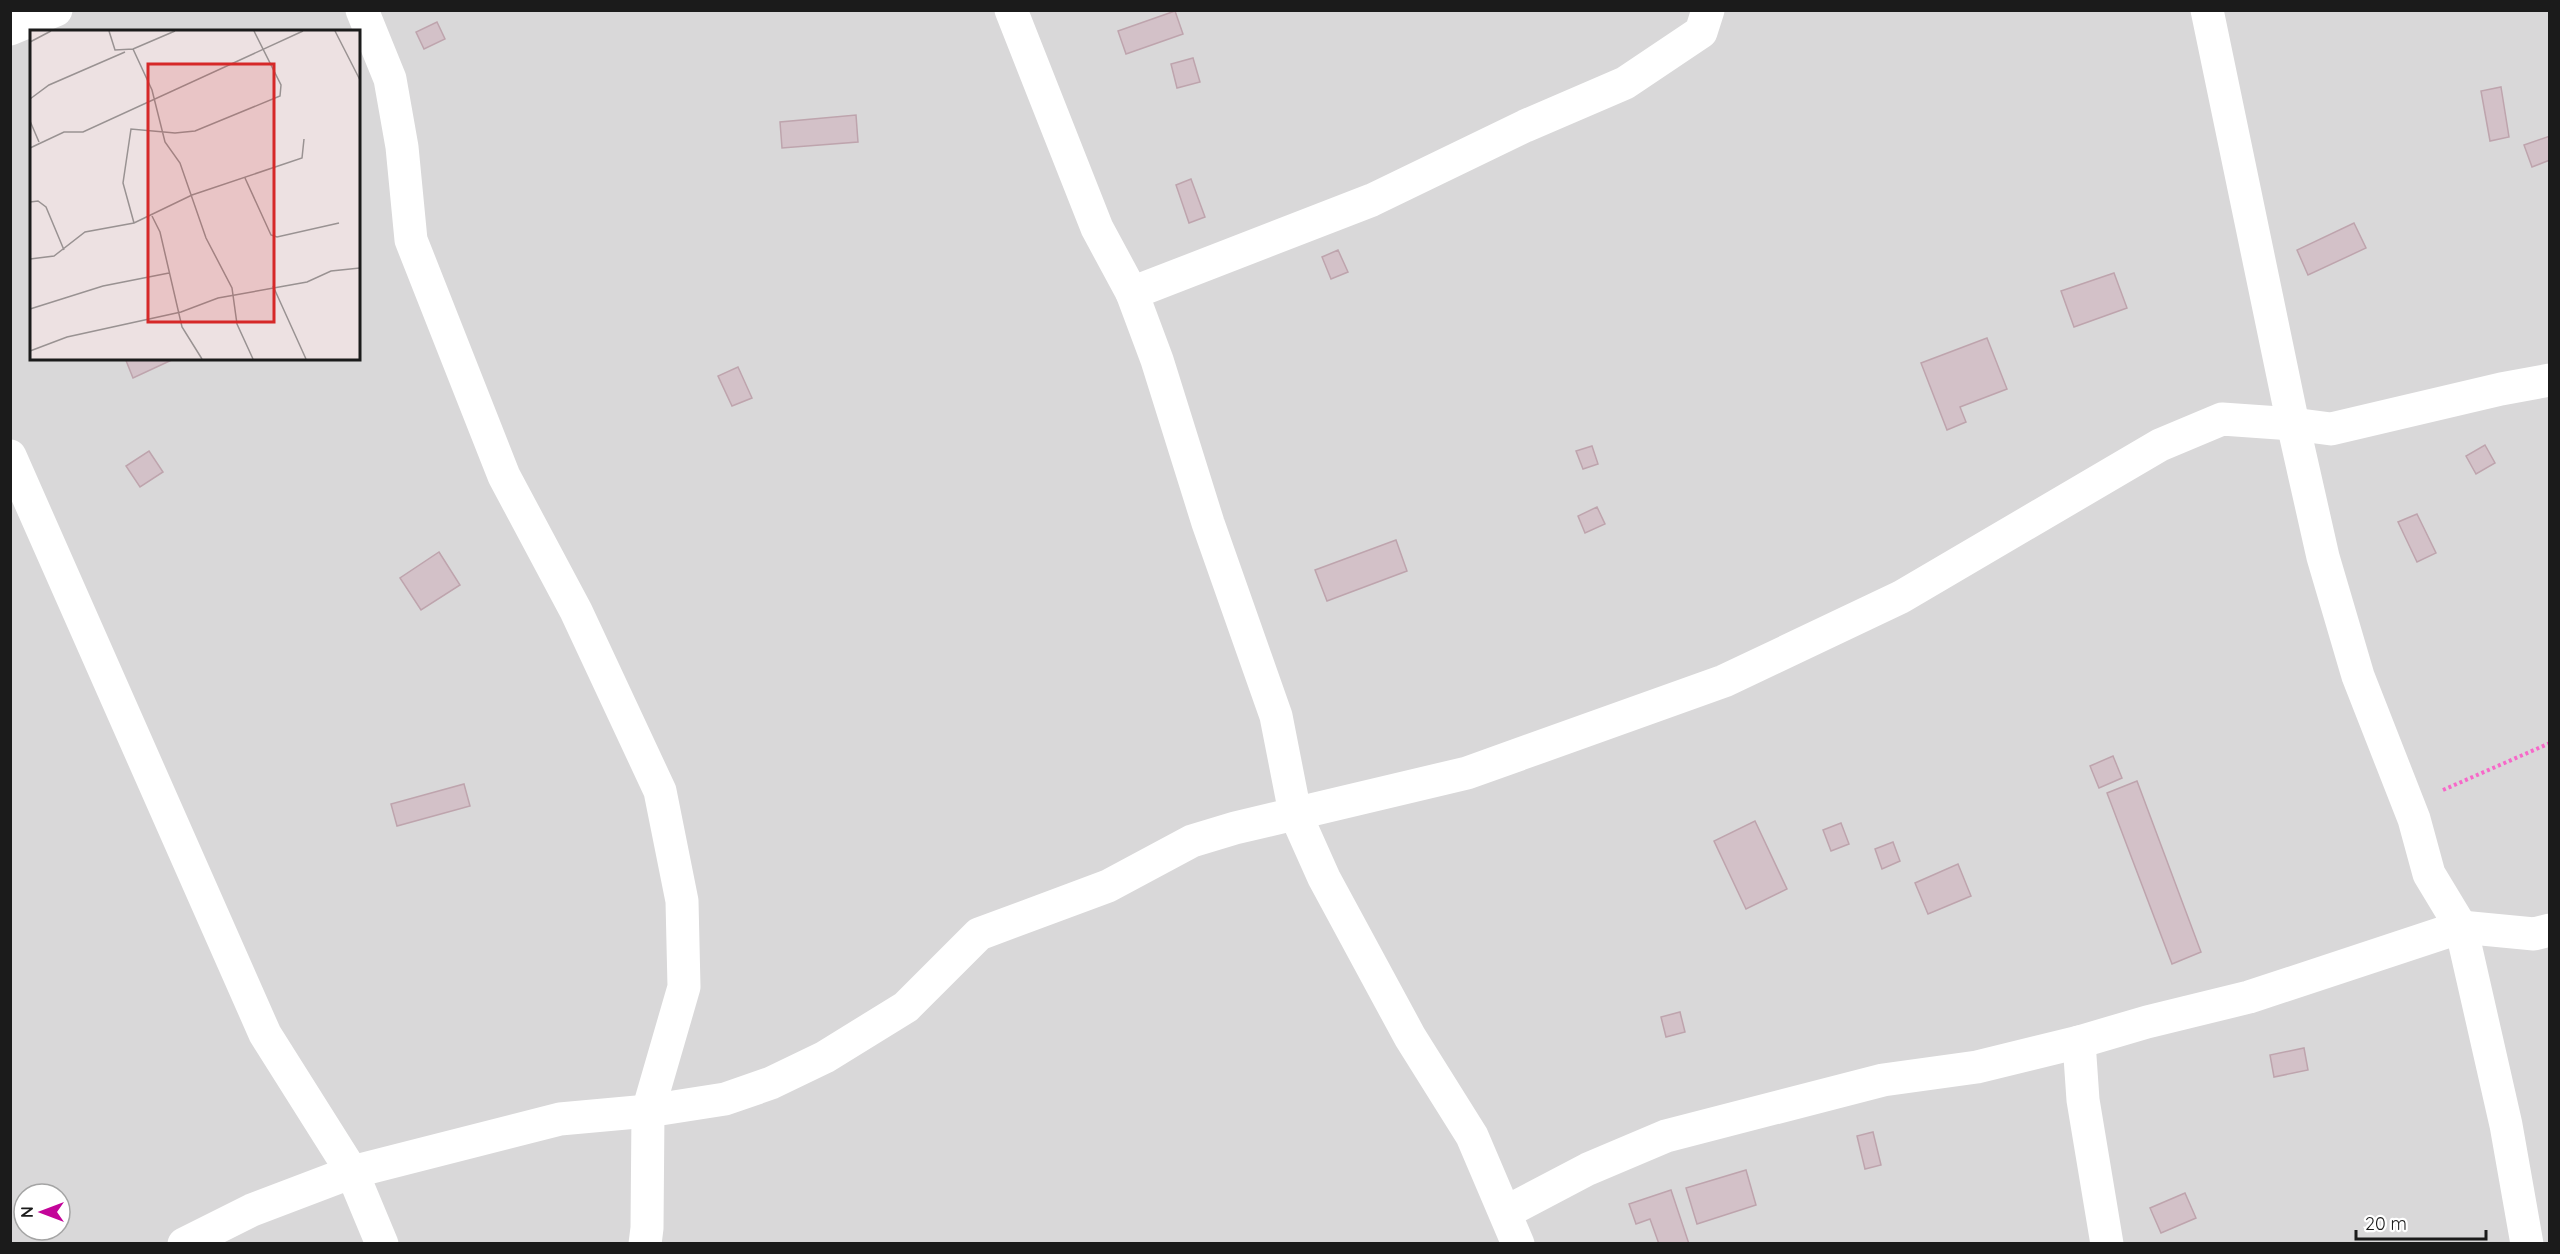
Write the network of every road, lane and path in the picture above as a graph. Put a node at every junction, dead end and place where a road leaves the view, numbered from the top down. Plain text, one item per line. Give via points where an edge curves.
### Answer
1 (56, 10) edge
2 (362, 10) edge
3 (1011, 10) edge
4 (1708, 10) edge
5 (2207, 10) edge
6 (10, 29) edge
7 (1132, 293) junction
8 (2550, 380) edge
9 (2293, 424) junction
10 (10, 456) edge
11 (2550, 743) edge
12 (1296, 813) junction
13 (2414, 819) junction
14 (2461, 927) junction
15 (2550, 930) edge
16 (2079, 1042) junction
17 (648, 1111) junction
18 (352, 1172) junction
19 (1506, 1212) junction
20 (184, 1244) edge
21 (382, 1244) edge
22 (645, 1244) edge
23 (1518, 1244) edge
24 (2107, 1244) edge
25 (2527, 1244) edge

1 - 6 street
2 - 17 street via 390,79 402,147 411,240 504,476 576,611 660,790 682,901 684,987
3 - 7 street via 1097,228
4 - 7 street via 1701,32 1625,83 1372,200
5 - 9 street
7 - 12 street via 1276,716
8 - 9 street via 2500,388 2331,429
9 - 12 street via 2223,418 2160,445 1901,597 1724,681 1467,773
9 - 13 street via 2323,557 2358,676
10 - 18 street via 265,1034
11 - 13 path via 2445,788
12 - 17 street via 1192,841 1108,886 979,934 906,1007 825,1057 771,1083 725,1099
12 - 19 street via 1324,878 1410,1037 1472,1136
13 - 14 street via 2429,874
14 - 15 street via 2534,934
14 - 16 street via 2249,997
14 - 25 street via 2506,1125
16 - 19 street via 1977,1067 1884,1080 1666,1136 1588,1169
16 - 24 street via 2083,1100
17 - 18 street via 560,1119
17 - 22 street
18 - 20 street via 252,1210
18 - 21 street
19 - 23 street

